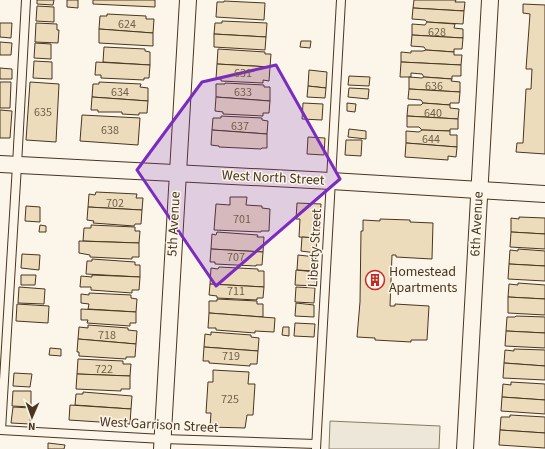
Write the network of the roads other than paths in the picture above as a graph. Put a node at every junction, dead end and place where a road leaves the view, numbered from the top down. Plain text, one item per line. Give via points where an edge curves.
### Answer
1 (26, 0) edge
2 (188, 0) edge
3 (341, 0) edge
4 (490, 0) edge
5 (0, 164) edge
6 (17, 165) junction
7 (177, 174) junction
8 (332, 181) junction
9 (479, 190) junction
10 (545, 194) edge
11 (0, 430) edge
12 (163, 444) edge
13 (316, 446) edge
14 (465, 449) edge

1 - 6 lane
2 - 7 street, 5th Avenue
3 - 8 lane, Liberty Street
4 - 9 street, 6th Avenue
5 - 6 street, West North Street
6 - 7 street, West North Street
6 - 11 lane
7 - 8 street, West North Street
7 - 12 street, 5th Avenue
8 - 9 street, West North Street
8 - 13 lane, Liberty Street
9 - 10 street, West North Street
9 - 14 street, 6th Avenue
11 - 12 lane, West Garrison Street
12 - 13 lane, West Garrison Street

